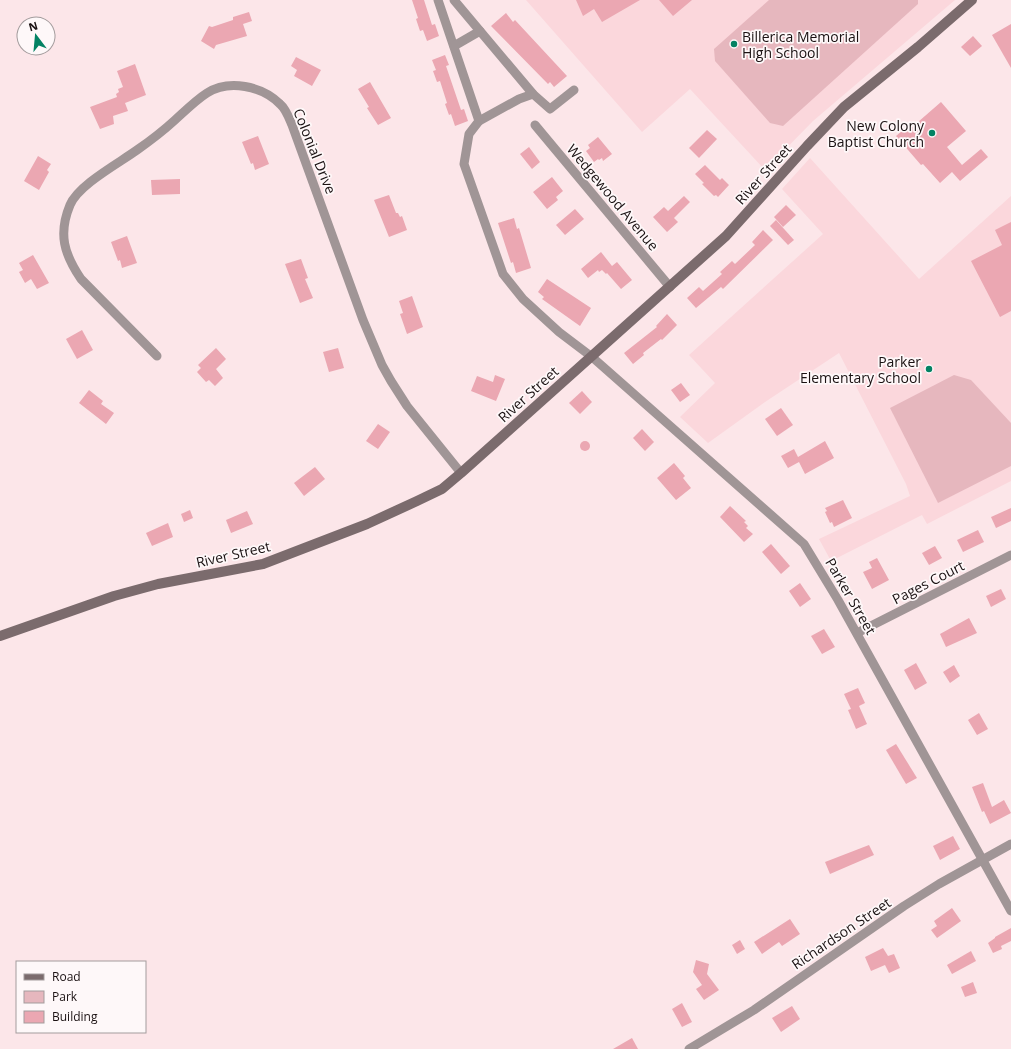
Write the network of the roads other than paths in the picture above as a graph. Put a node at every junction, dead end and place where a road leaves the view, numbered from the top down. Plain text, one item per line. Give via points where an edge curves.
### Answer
1 (438, 0) edge
2 (454, 0) edge
3 (972, 0) edge
4 (480, 31) junction
5 (454, 46) junction
6 (574, 90) dead end
7 (533, 94) junction
8 (480, 121) junction
9 (535, 125) dead end
10 (670, 287) junction
11 (158, 356) dead end
12 (592, 357) junction
13 (461, 473) junction
14 (1011, 555) edge
15 (857, 633) junction
16 (0, 636) edge
17 (1011, 844) edge
18 (983, 860) junction
19 (1011, 910) edge
20 (689, 1049) edge

1 - 5 street
2 - 4 street
3 - 10 main road, River Street via 844,107 726,236
4 - 5 street
4 - 7 street
5 - 8 street
6 - 7 street via 550,109
7 - 8 street
8 - 12 street, Parker Street via 469,134 464,164 503,274 523,300
9 - 10 street, Wedgewood Avenue
10 - 12 main road, River Street
11 - 13 street, Colonial Drive via 81,279 72,265 63,237 70,203 84,187 157,135 208,92 240,85 256,89 281,104 292,125 363,320 390,381
12 - 13 main road, River Street
12 - 15 street, Parker Street via 804,544
13 - 16 main road, River Street via 442,489 368,524 263,564 158,584 114,596
14 - 15 street, Pages Court
15 - 18 street, Parker Street
17 - 18 street, Richardson Street
18 - 19 street, Parker Street
18 - 20 street, Richardson Street via 904,906 754,1010

